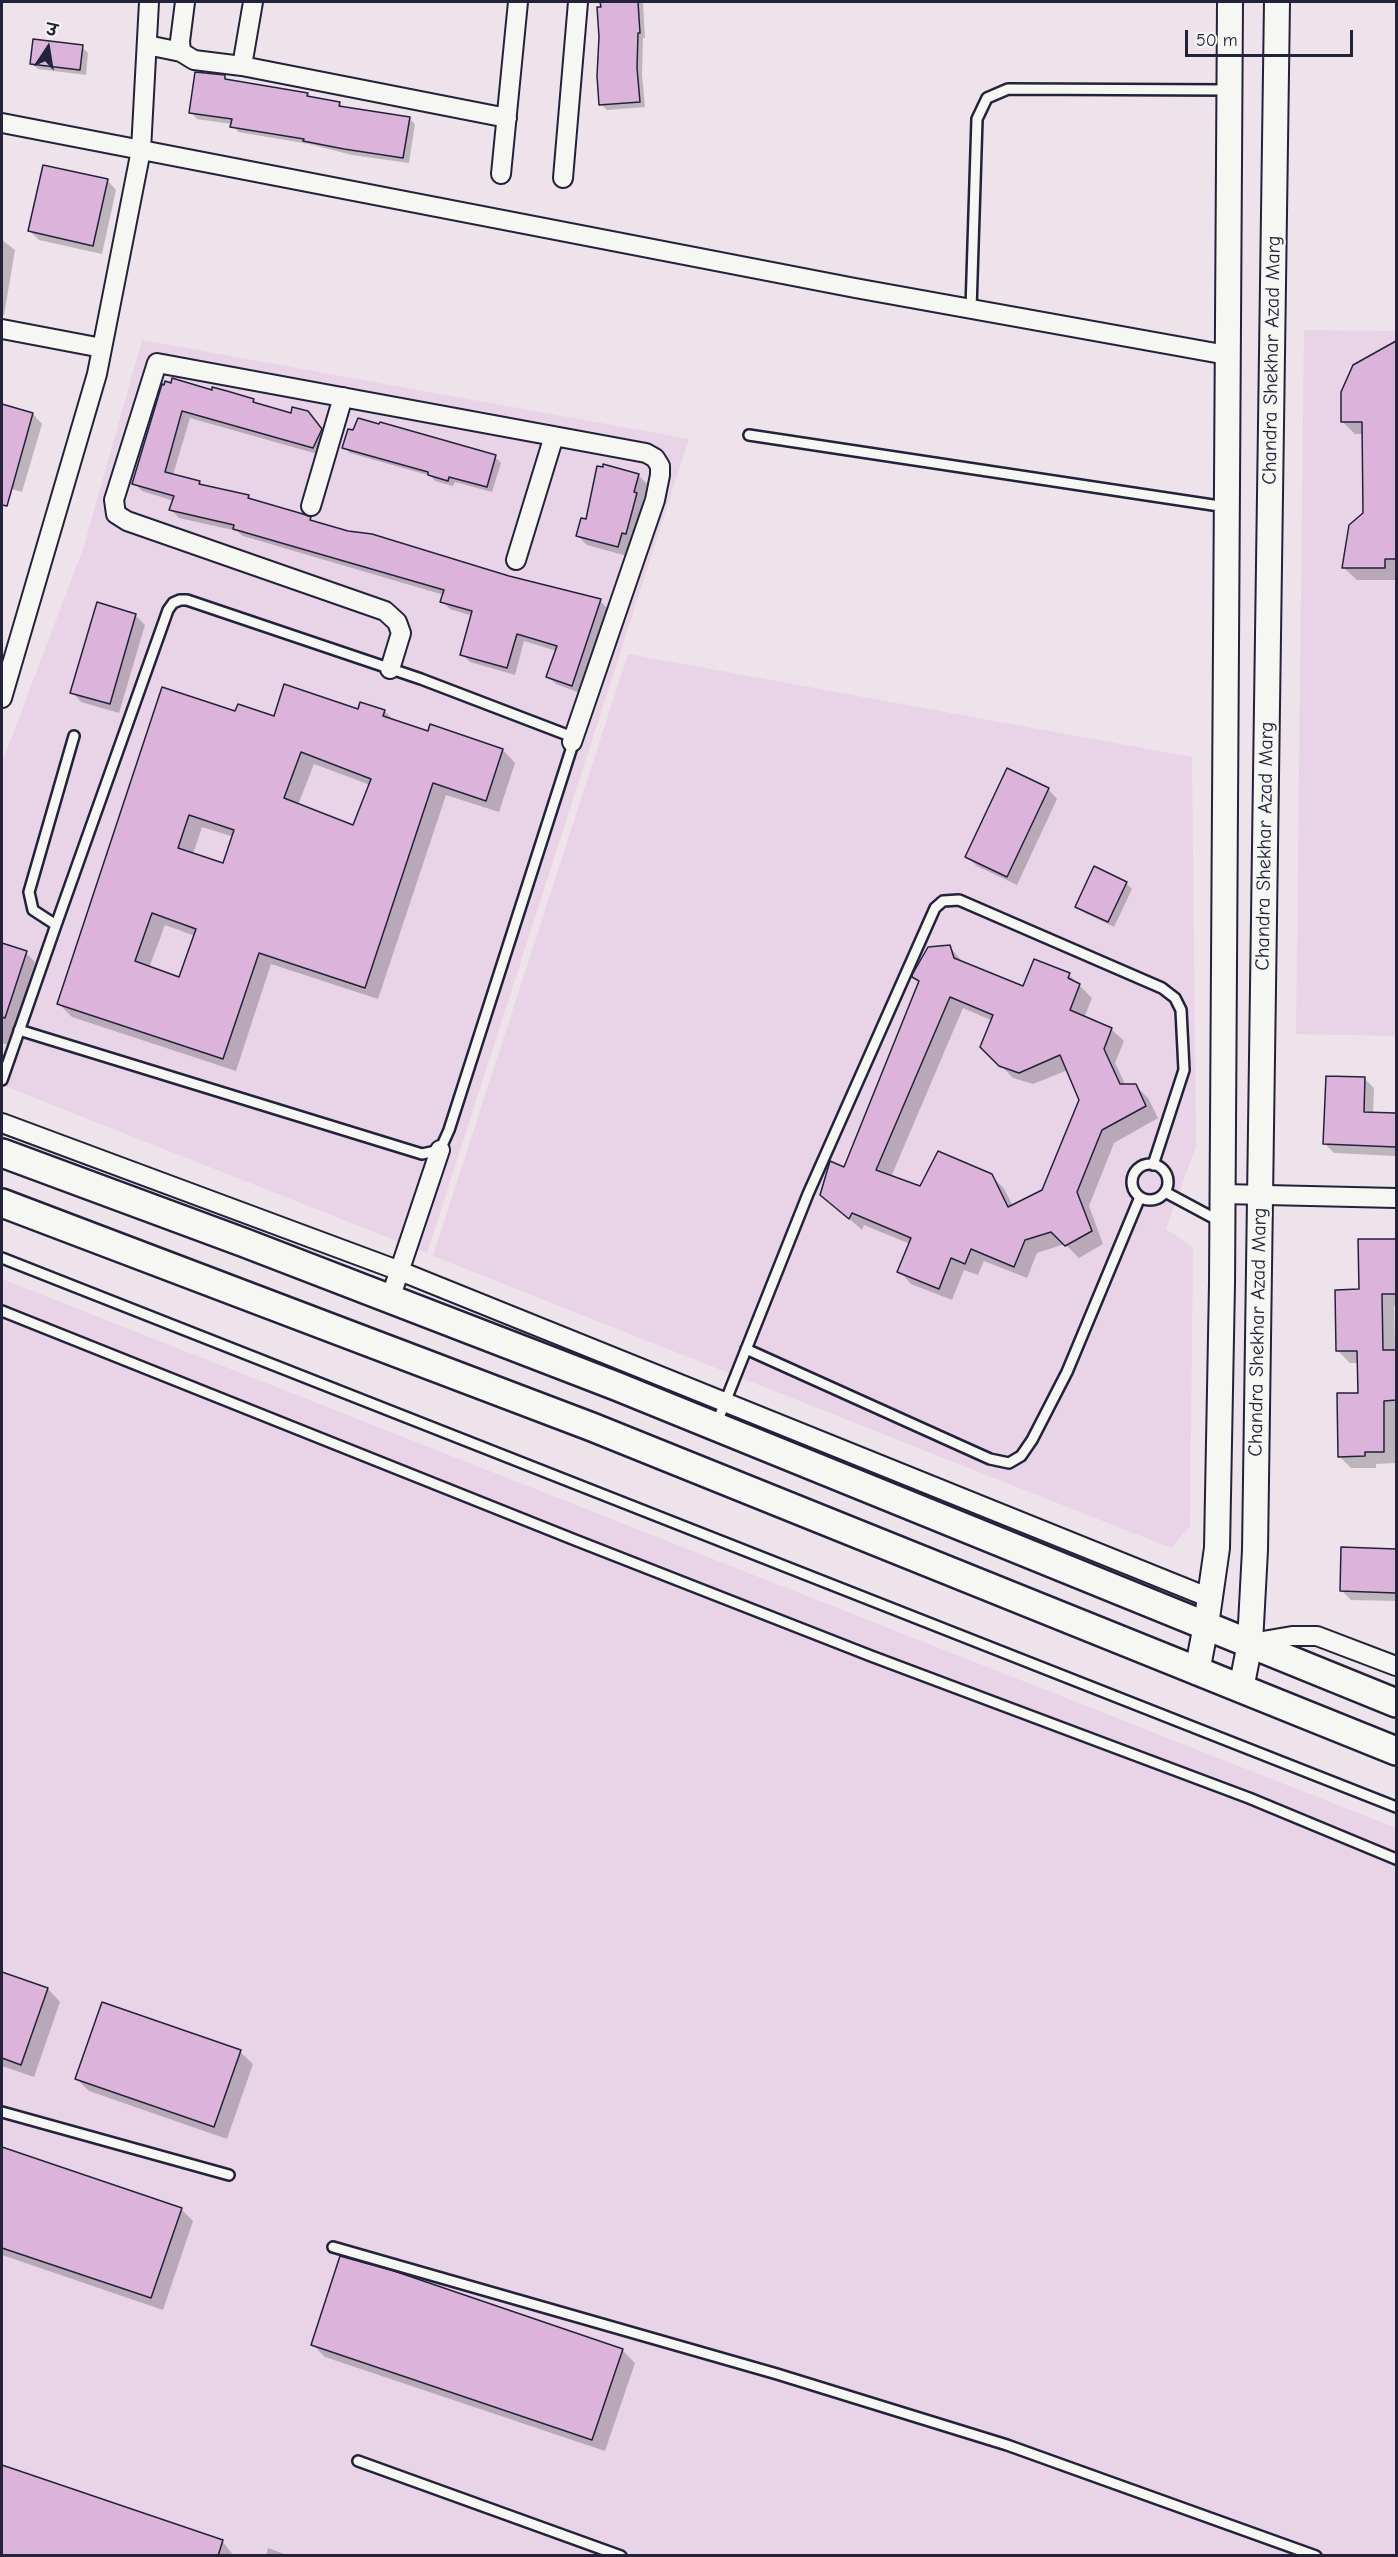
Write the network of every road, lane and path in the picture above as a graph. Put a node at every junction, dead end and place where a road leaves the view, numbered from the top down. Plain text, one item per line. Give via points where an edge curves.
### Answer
1 (149, 2) edge
2 (185, 2) edge
3 (253, 2) edge
4 (518, 2) edge
5 (578, 2) edge
6 (1230, 2) edge
7 (1277, 2) edge
8 (147, 45) junction
9 (181, 52) junction
10 (242, 66) junction
11 (1230, 90) junction
12 (507, 118) junction
13 (2, 123) edge
14 (141, 150) junction
15 (501, 174) dead end
16 (563, 178) dead end
17 (971, 309) junction
18 (2, 329) edge
19 (102, 348) junction
20 (1227, 355) junction
21 (344, 397) junction
22 (749, 435) dead end
23 (554, 436) junction
24 (311, 506) dead end
25 (1226, 507) junction
26 (516, 560) dead end
27 (390, 669) junction
28 (3, 688) edge
29 (74, 736) dead end
30 (572, 742) junction
31 (56, 925) junction
32 (19, 1030) junction
33 (2, 1080) edge
34 (2, 1123) edge
35 (440, 1150) junction
36 (2, 1153) edge
37 (1153, 1165) junction
38 (1165, 1192) junction
39 (1223, 1194) junction
40 (1260, 1194) junction
41 (1140, 1197) junction
42 (1396, 1198) edge
43 (2, 1203) edge
44 (1222, 1223) junction
45 (2, 1258) edge
46 (400, 1270) junction
47 (390, 1299) junction
48 (2, 1311) edge
49 (746, 1349) junction
50 (720, 1415) junction
51 (1210, 1599) junction
52 (1206, 1625) junction
53 (1250, 1643) junction
54 (1396, 1666) edge
55 (1197, 1671) junction
56 (1241, 1689) junction
57 (1396, 1702) edge
58 (1396, 1751) edge
59 (1396, 1807) edge
60 (1396, 1858) edge
61 (2, 2112) edge
62 (229, 2175) dead end
63 (333, 2247) dead end
64 (358, 2461) dead end
65 (621, 2556) edge
66 (1316, 2556) edge

1 - 8 street
2 - 9 street
3 - 10 street
4 - 12 street
5 - 16 street
6 - 11 street, Chandra Shekhar Azad Marg
7 - 40 street, Chandra Shekhar Azad Marg
8 - 9 street
8 - 14 street
9 - 10 street via 194,60
10 - 12 street
11 - 17 lane via 1008,89 987,98 977,119
11 - 20 street, Chandra Shekhar Azad Marg
12 - 15 street
13 - 14 street
14 - 17 street
14 - 19 street
17 - 20 street
18 - 19 street
19 - 28 street
20 - 25 street, Chandra Shekhar Azad Marg
21 - 23 street
21 - 24 street
21 - 27 street via 158,363 114,500 116,514 385,611 397,622 401,633
22 - 25 lane
23 - 26 street
23 - 30 street via 646,453 660,466 655,500
25 - 39 street, Chandra Shekhar Azad Marg
27 - 30 lane via 566,733
27 - 31 lane via 187,600 173,603
29 - 31 lane via 29,892 33,910
30 - 35 lane
31 - 32 lane
32 - 33 lane
32 - 35 lane via 422,1154
34 - 46 street
35 - 46 street
36 - 47 main road
37 - 38 lane via 1167,1175
37 - 41 lane via 1141,1167 1133,1176 1133,1187
37 - 49 lane via 1184,1070 1181,1010 1175,998 1162,988 959,900 943,901 935,908 813,1184
38 - 41 lane via 1156,1199
38 - 44 lane
39 - 40 street
39 - 44 street, Chandra Shekhar Azad Marg
40 - 42 street
40 - 53 street, Chandra Shekhar Azad Marg
41 - 49 lane via 1062,1382 1032,1440 1021,1456 1009,1463 990,1460
43 - 55 main road via 580,1423
44 - 51 street, Chandra Shekhar Azad Marg via 1216,1548
45 - 59 lane
46 - 47 street
46 - 50 street
47 - 50 main road
48 - 60 lane via 574,1540
49 - 50 lane
50 - 51 street
50 - 52 main road
51 - 52 street, Chandra Shekhar Azad Marg
52 - 53 main road
52 - 55 street, Chandra Shekhar Azad Marg
53 - 54 street via 1317,1636
53 - 56 street, Chandra Shekhar Azad Marg
53 - 57 main road
55 - 56 main road
56 - 58 main road
61 - 62 lane
63 - 66 lane via 996,2441
64 - 65 lane

